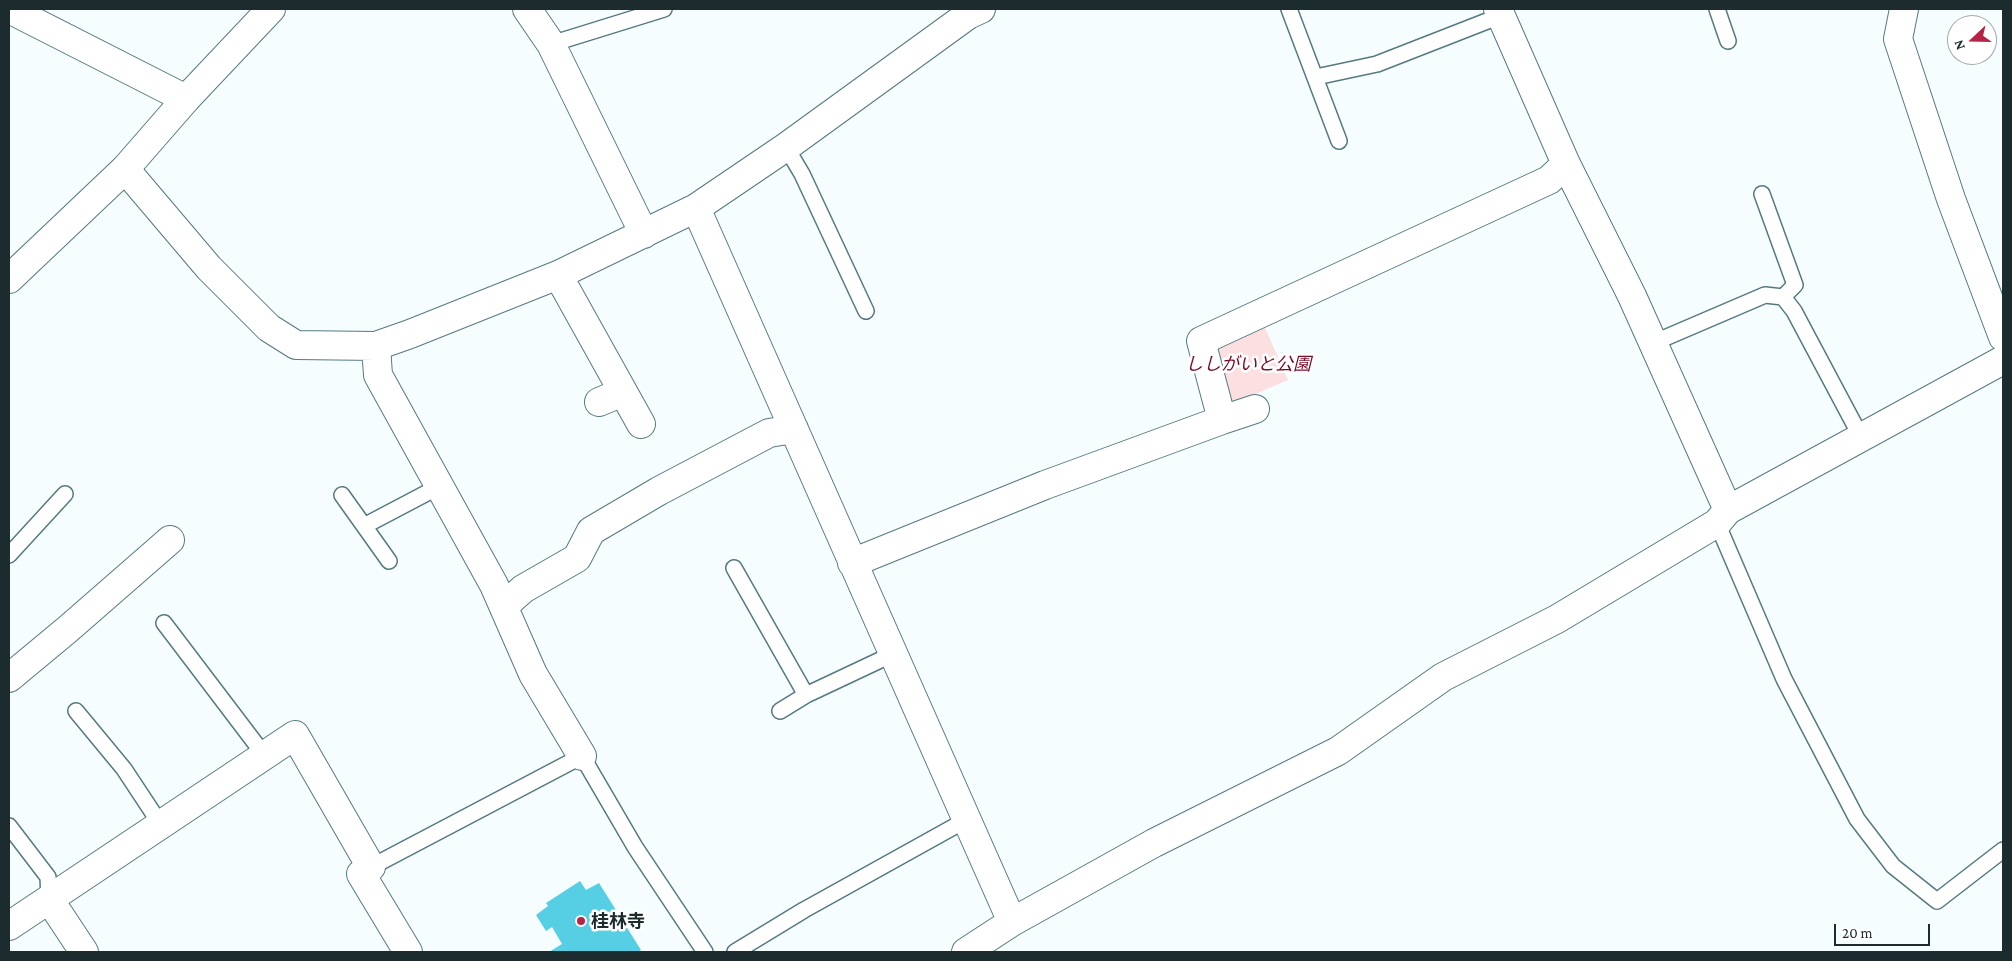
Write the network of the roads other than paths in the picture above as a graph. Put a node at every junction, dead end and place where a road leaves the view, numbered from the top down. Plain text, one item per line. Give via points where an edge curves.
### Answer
1 (9, 9) edge
2 (272, 9) edge
3 (526, 9) edge
4 (664, 9) edge
5 (981, 9) edge
6 (1289, 9) edge
7 (1716, 9) edge
8 (1904, 9) edge
9 (1499, 12) edge
10 (1728, 41) dead end
11 (550, 44) junction
12 (1316, 77) junction
13 (186, 99) junction
14 (1339, 141) dead end
15 (786, 147) junction
16 (1566, 164) junction
17 (125, 169) junction
18 (1762, 194) dead end
19 (696, 208) junction
20 (644, 234) junction
21 (558, 275) junction
22 (9, 279) edge
23 (1782, 297) junction
24 (866, 311) dead end
25 (2003, 337) edge
26 (1653, 343) junction
27 (376, 346) junction
28 (2003, 360) edge
29 (1255, 408) dead end
30 (1222, 420) junction
31 (641, 424) dead end
32 (794, 429) junction
33 (1861, 438) junction
34 (440, 486) junction
35 (65, 494) dead end
36 (342, 495) dead end
37 (1722, 517) junction
38 (364, 526) junction
39 (170, 540) dead end
40 (9, 556) edge
41 (389, 561) dead end
42 (852, 563) junction
43 (734, 568) dead end
44 (504, 606) junction
45 (164, 623) dead end
46 (893, 654) junction
47 (9, 678) edge
48 (806, 696) junction
49 (76, 711) dead end
50 (780, 711) dead end
51 (265, 756) junction
52 (582, 756) junction
53 (966, 820) junction
54 (161, 825) junction
55 (9, 826) edge
56 (2003, 850) edge
57 (371, 867) junction
58 (50, 899) junction
59 (1012, 922) junction
60 (9, 926) edge
61 (84, 952) edge
62 (408, 952) edge
63 (705, 952) edge
64 (735, 952) edge
65 (966, 952) edge

1 - 13 street
2 - 13 street
3 - 11 street
4 - 11 lane
5 - 15 street via 968,15
6 - 12 lane
7 - 10 lane
8 - 25 street via 1898,39 1951,199
9 - 12 lane via 1377,64
9 - 16 street
11 - 20 street
12 - 14 lane
13 - 17 street
15 - 19 street
15 - 24 lane via 802,174
16 - 26 street
16 - 30 street via 1549,180 1200,341
17 - 22 street
17 - 27 street via 209,268 269,328 296,345
18 - 23 lane via 1795,285
19 - 20 street
19 - 32 street
20 - 21 street
21 - 27 street
21 - 31 street via 611,397
23 - 26 lane via 1765,295
23 - 33 lane via 1794,311
26 - 37 street
27 - 34 street via 378,375
28 - 33 street
29 - 30 street
30 - 42 street via 1045,484
32 - 42 street
32 - 44 street via 768,434 591,531 577,558 523,589
33 - 37 street
34 - 38 lane
34 - 44 street
35 - 40 lane
36 - 38 lane
37 - 56 lane via 1784,679 1857,819 1893,866 1937,901
37 - 59 street via 1557,619 1443,677 1338,751 1154,843
38 - 41 lane
39 - 47 street
42 - 46 street
43 - 48 lane
44 - 52 street via 533,674
45 - 51 lane
46 - 48 lane
46 - 53 street
48 - 50 lane
49 - 54 lane via 124,769
51 - 54 street
51 - 57 street via 296,735
52 - 57 lane
52 - 63 lane via 635,847
53 - 59 street
53 - 64 lane
54 - 58 street
55 - 58 lane via 48,877
57 - 62 street via 361,874
58 - 60 street
58 - 61 street
59 - 65 street

